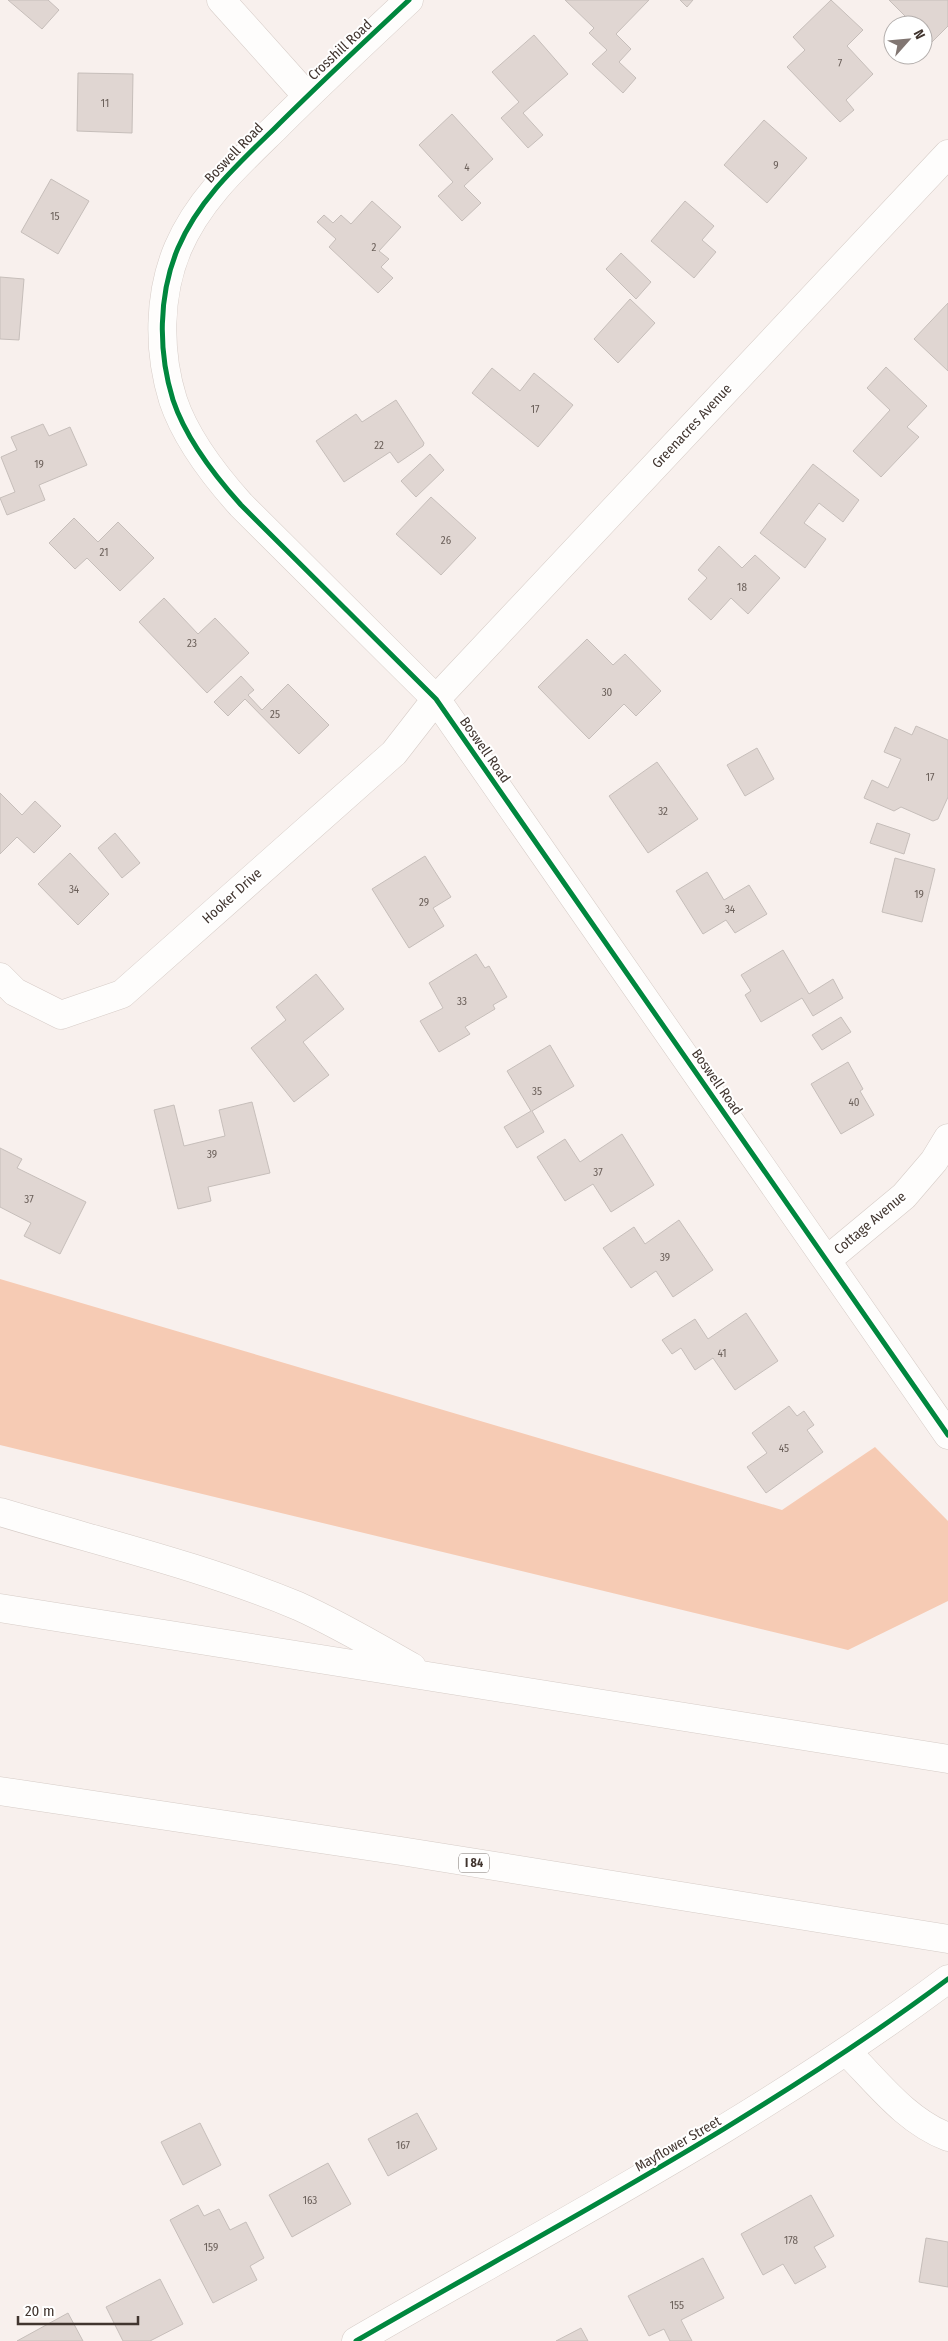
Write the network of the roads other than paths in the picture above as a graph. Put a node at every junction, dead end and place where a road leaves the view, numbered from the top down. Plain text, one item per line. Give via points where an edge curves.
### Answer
1 (221, 0) edge
2 (409, 0) edge
3 (307, 96) junction
4 (948, 154) edge
5 (436, 698) junction
6 (0, 977) edge
7 (948, 1138) edge
8 (827, 1260) junction
9 (948, 1436) edge
10 (0, 1512) edge
11 (0, 1608) edge
12 (426, 1676) junction
13 (948, 1759) edge
14 (0, 1791) edge
15 (948, 1939) edge
16 (948, 1979) edge
17 (847, 2052) junction
18 (948, 2137) edge
19 (356, 2341) edge

1 - 3 main road
2 - 3 main road, Crosshill Road
3 - 5 main road, Boswell Road via 217,184 196,215 178,248 167,282 162,319 164,357 174,401 197,448 218,479 240,505
4 - 5 main road, Greenacres Avenue
5 - 6 main road, Hooker Drive via 394,753 122,994 61,1015 15,992
5 - 8 main road, Boswell Road
7 - 8 main road, Cottage Avenue via 934,1161 904,1196
8 - 9 main road, Boswell Road
10 - 12 main road via 250,1588 351,1632
11 - 12 main road
12 - 13 main road
14 - 15 main road, I 84 via 382,1848
16 - 17 main road, Mayflower Street
17 - 18 main road via 903,2110
17 - 19 main road, Mayflower Street via 698,2146

